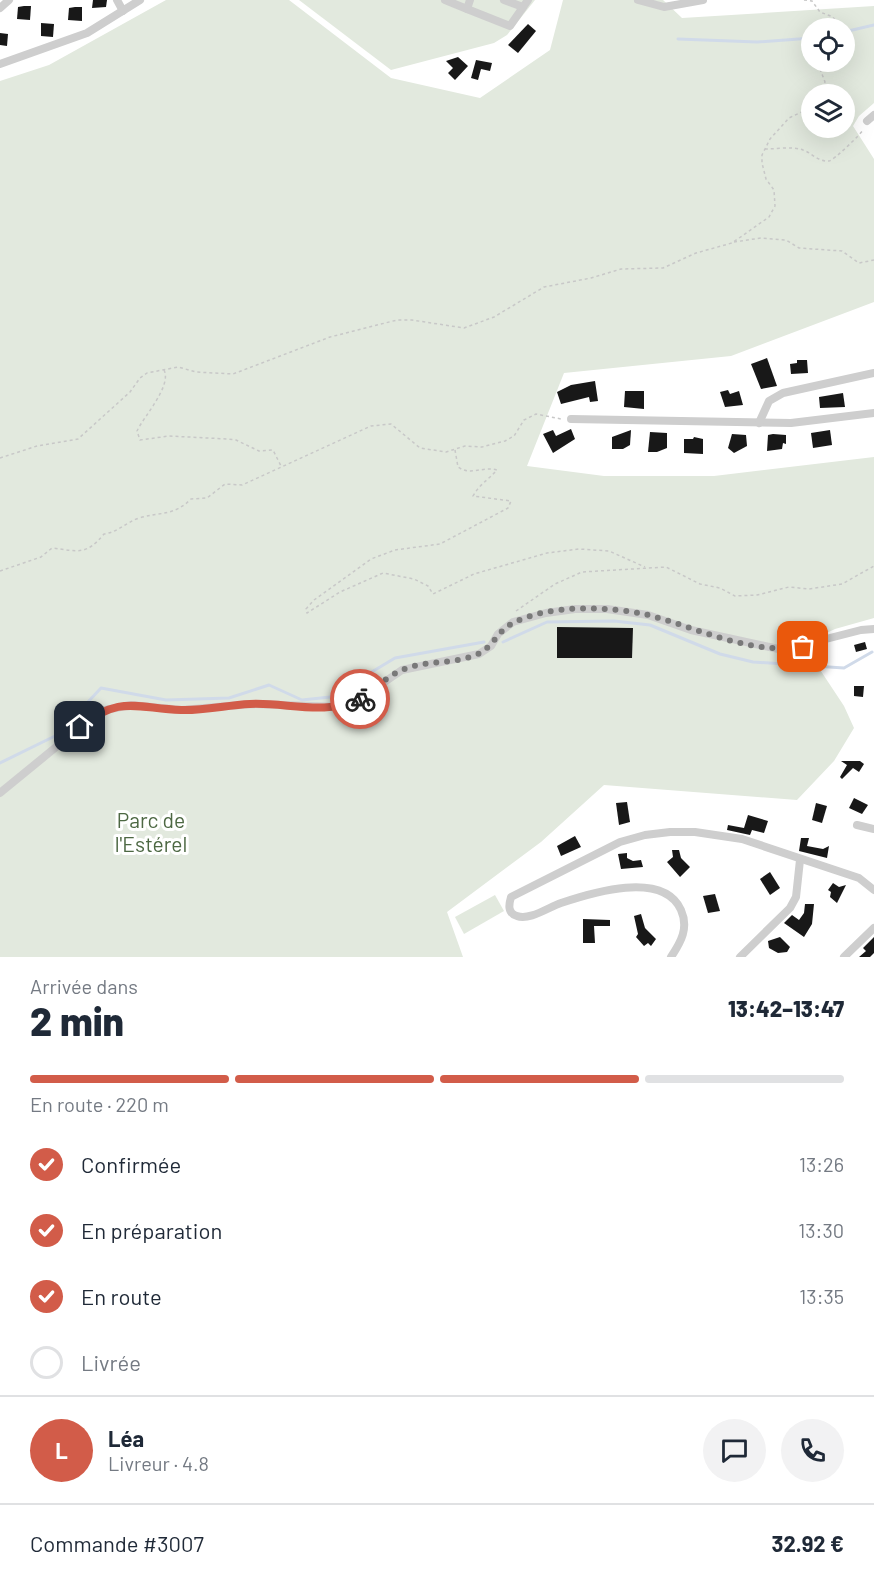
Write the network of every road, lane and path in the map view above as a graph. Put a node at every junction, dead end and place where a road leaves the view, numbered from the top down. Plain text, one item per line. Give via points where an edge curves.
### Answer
1 (9, 0) edge
2 (117, 0) edge
3 (140, 0) edge
4 (445, 0) edge
5 (470, 0) edge
6 (504, 0) edge
7 (638, 0) edge
8 (703, 0) edge
9 (804, 0) edge
10 (526, 4) edge
11 (0, 8) edge
12 (466, 9) junction
13 (123, 11) junction
14 (834, 18) edge
15 (0, 64) edge
16 (801, 113) edge
17 (859, 137) dead end
18 (764, 149) junction
19 (732, 243) junction
20 (874, 260) edge
21 (163, 369) junction
22 (874, 373) edge
23 (874, 413) edge
24 (571, 419) joint
25 (759, 423) junction
26 (455, 450) junction
27 (0, 458) edge
28 (281, 466) junction
29 (874, 566) edge
30 (645, 567) junction
31 (0, 571) edge
32 (513, 622) junction
33 (873, 633) edge
34 (0, 793) edge
35 (857, 825) dead end
36 (874, 829) edge
37 (800, 860) junction
38 (874, 890) edge
39 (874, 928) edge
40 (671, 957) edge
41 (740, 957) edge
42 (844, 957) edge

1 - 11 street
2 - 13 street
3 - 13 street
4 - 12 street
5 - 12 street
6 - 10 street
7 - 8 street via 664,7
9 - 14 path via 812,1 820,12
10 - 12 street via 510,26
13 - 15 street via 87,33
16 - 18 path via 789,118
17 - 18 path via 826,162 804,150
18 - 19 path via 762,163 774,190 775,206 769,217
19 - 20 path via 761,238 786,240 799,248 842,251 859,263
19 - 21 path via 663,268 621,269 544,287 494,317 464,328 397,320 330,338 233,374 178,367
21 - 27 path via 140,378 78,439
21 - 28 path via 166,379 137,431 140,440 169,436 236,440 259,451 273,450
22 - 25 street via 783,393 769,402
23 - 25 street
24 - 25 street
24 - 26 path via 536,414 524,420 514,436 505,441
26 - 28 path via 420,448 391,424 370,426
26 - 30 path via 458,467 463,471 486,467 497,470 478,486 473,496 512,501 508,508 440,544 395,550 372,559 314,600 307,613 340,592 383,573 414,579 428,586 433,594 474,574 548,553 579,549 609,551
28 - 31 path via 242,485 225,484 207,498 191,499 180,510 139,518 117,532 104,534 91,549 78,552 52,548 41,557
29 - 30 path via 842,584 809,589 789,587 757,596 735,596 666,567
30 - 32 path via 582,572 555,584 512,614
32 - 33 street via 575,609 608,609 648,615 691,630 783,650 861,630
32 - 34 street via 479,654 402,670 358,700 339,706 251,704 182,710 131,705 100,711
35 - 36 street
37 - 38 street via 859,878
37 - 40 street via 742,839 695,832 645,835 620,842 511,897 508,905 517,916 528,916 613,889 655,889 680,907 684,919 685,930
37 - 41 street via 796,897 790,908
39 - 42 street

